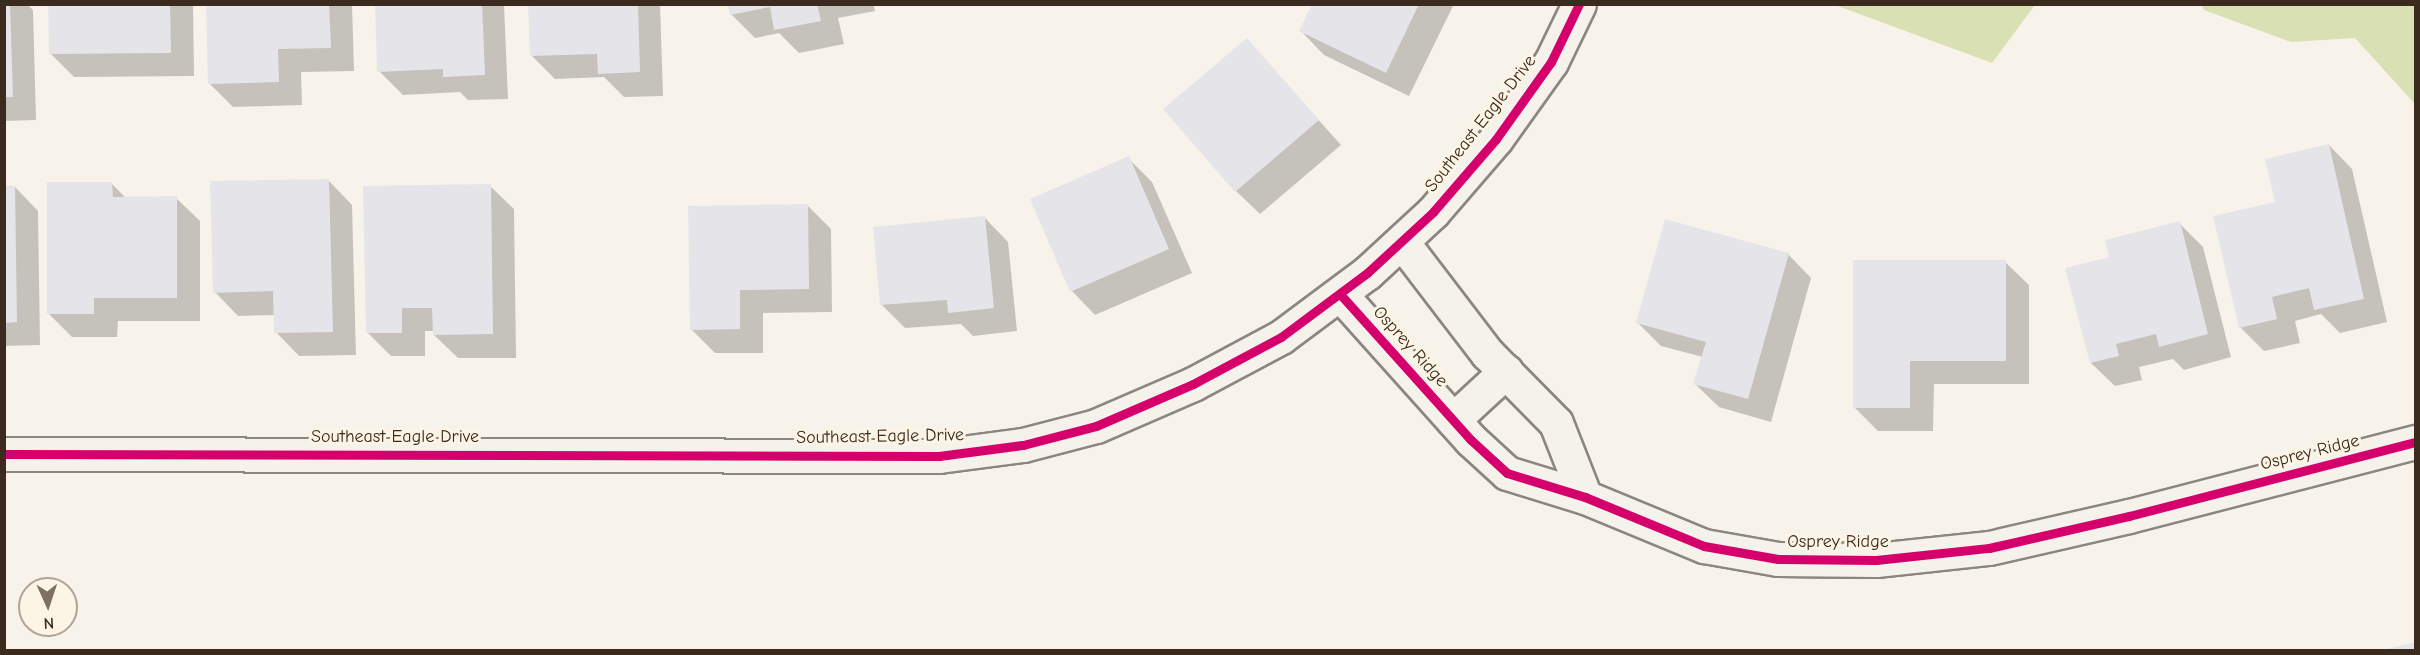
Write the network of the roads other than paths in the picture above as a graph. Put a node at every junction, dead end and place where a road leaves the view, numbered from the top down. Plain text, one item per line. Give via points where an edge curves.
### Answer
1 (1579, 4) edge
2 (1402, 242) junction
3 (1340, 294) junction
4 (1506, 371) junction
5 (1453, 420) junction
6 (2415, 442) edge
7 (4, 454) edge
8 (1585, 497) junction

1 - 2 street, Southeast Eagle Drive via 1551,62 1496,139
2 - 3 street, Southeast Eagle Drive
2 - 4 street via 1487,353
3 - 5 street, Osprey Ridge
3 - 7 street, Southeast Eagle Drive via 1281,338 1193,384 1096,426 1023,446 939,456
4 - 5 street
4 - 8 street via 1556,423
5 - 8 street, Osprey Ridge via 1507,473
6 - 8 street, Osprey Ridge via 1989,548 1876,560 1778,558 1704,546

